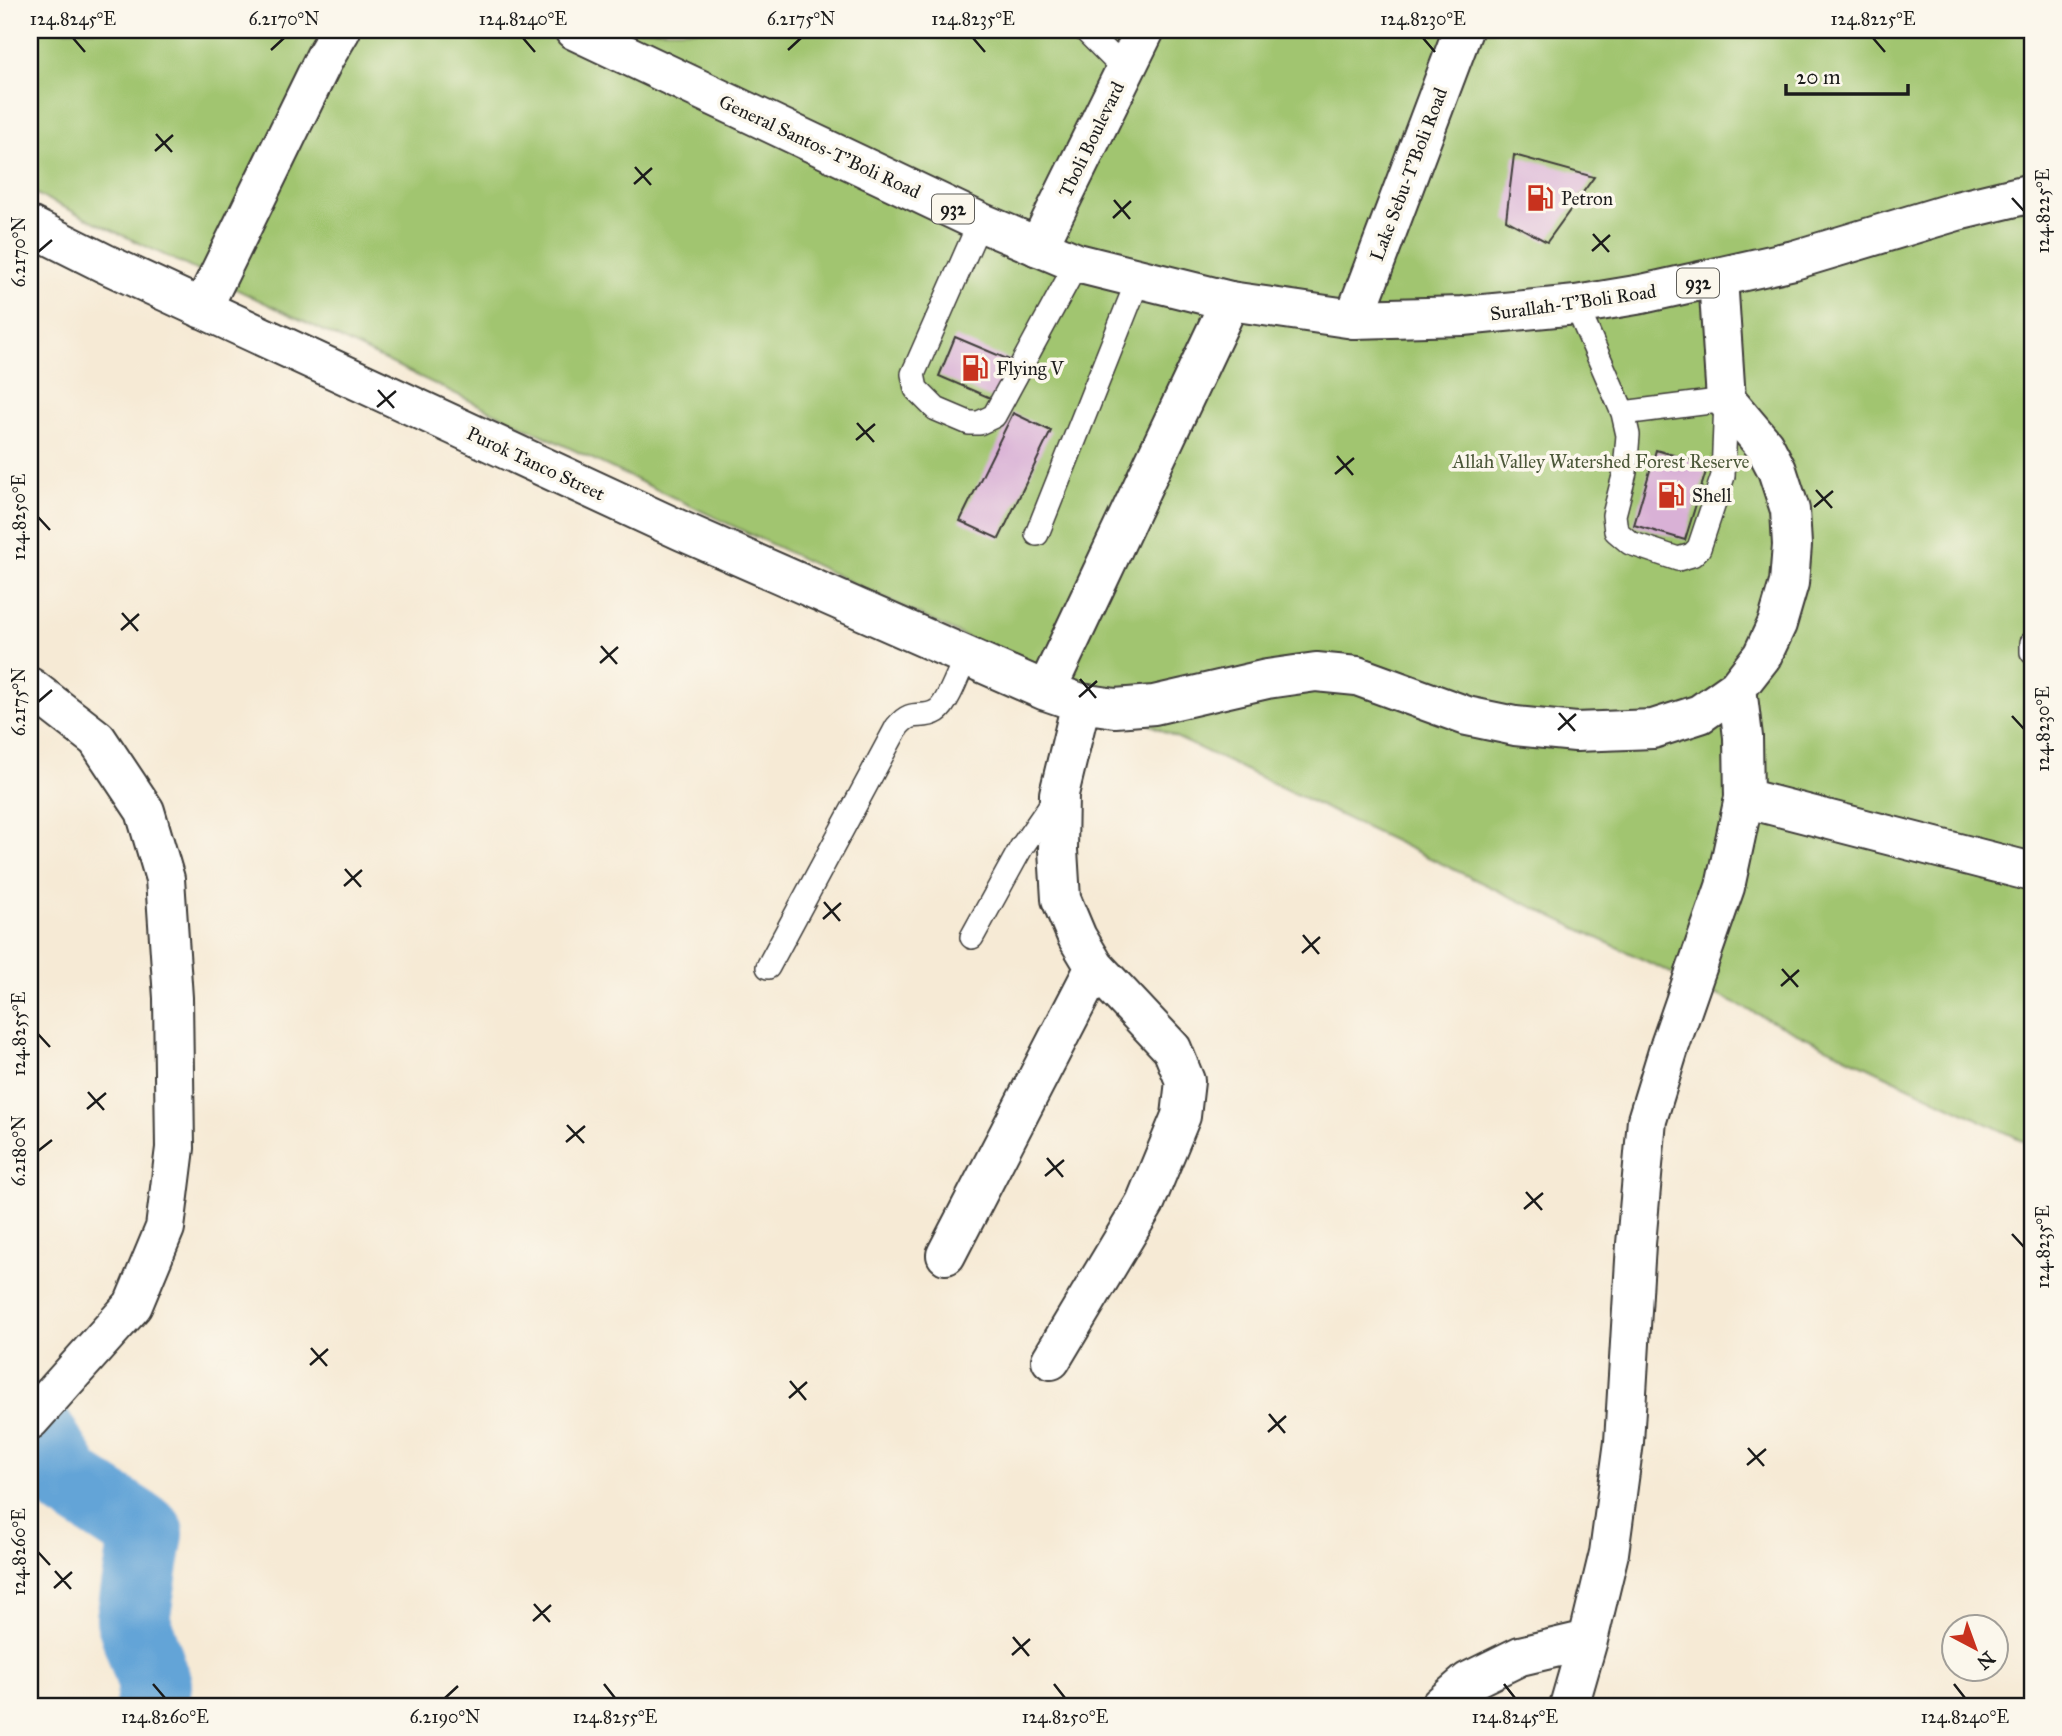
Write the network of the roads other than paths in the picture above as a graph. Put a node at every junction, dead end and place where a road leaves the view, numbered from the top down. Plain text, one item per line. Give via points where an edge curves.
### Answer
1 (341, 30) edge
2 (574, 30) edge
3 (1086, 30) edge
4 (1145, 30) edge
5 (1463, 30) edge
6 (1125, 70) junction
7 (2032, 193) edge
8 (981, 222) junction
9 (30, 226) edge
10 (1038, 247) junction
11 (1077, 263) junction
12 (1718, 278) junction
13 (1138, 280) junction
14 (1230, 301) junction
15 (1576, 305) junction
16 (202, 309) junction
17 (1354, 319) junction
18 (1726, 400) junction
19 (1623, 413) junction
20 (1037, 534) dead end
21 (2032, 643) edge
22 (2032, 652) edge
23 (966, 656) junction
24 (30, 687) edge
25 (1737, 688) junction
26 (1046, 691) junction
27 (1081, 704) junction
28 (1059, 794) junction
29 (1744, 798) junction
30 (2032, 872) edge
31 (972, 937) dead end
32 (768, 967) dead end
33 (1095, 967) junction
34 (946, 1255) dead end
35 (1051, 1360) dead end
36 (30, 1420) edge
37 (1588, 1640) junction
38 (1440, 1706) edge
39 (1569, 1706) edge

1 - 16 street
2 - 8 street, General Santos-T'Boli Road / 932
3 - 6 lane
4 - 6 street, Tboli Boulevard
5 - 17 street, Lake Sebu-T'Boli Road
6 - 10 street, Tboli Boulevard
7 - 12 street, Surallah-T'Boli Road / 932
8 - 10 street, General Santos-T'Boli Road / 932
8 - 11 lane via 914,374 916,389 936,409 969,423 979,424 994,416
9 - 16 street, Purok Tanco Street
10 - 11 street, General Santos-T'Boli Road / 932
11 - 13 street, General Santos-T'Boli Road / 932
12 - 15 street, Surallah-T'Boli Road / 932
12 - 18 street
13 - 14 street, General Santos-T'Boli Road / 932
13 - 20 lane
14 - 17 street, General Santos-T'Boli Road / 932
14 - 26 street
15 - 17 street, Surallah-T'Boli Road / 932 via 1463,316
15 - 19 lane
16 - 23 street, Purok Tanco Street via 682,531
18 - 19 lane
18 - 19 lane via 1723,476 1699,548 1678,559 1630,543 1613,525 1628,453
18 - 25 street, Purok Tanco Street via 1764,445 1777,470 1790,510 1793,545 1789,583 1777,624 1762,656
21 - 22 lane
23 - 26 street, Purok Tanco Street
23 - 32 lane via 943,705 936,712 905,717 897,727
24 - 36 street via 97,740 145,811 164,879 173,998 175,1148 164,1228 133,1305
25 - 27 street, Purok Tanco Street via 1700,714 1653,729 1576,732 1466,716 1357,676 1316,672 1154,705 1115,708
25 - 29 street
26 - 27 street, Purok Tanco Street
27 - 28 street
28 - 31 lane via 1021,848
28 - 33 street via 1061,899 1076,937
29 - 30 street
29 - 37 street via 1725,887 1647,1120 1624,1442 1609,1553
33 - 34 street
33 - 35 street via 1172,1049 1185,1081 1184,1093 1181,1116 1145,1203
37 - 38 street via 1520,1656 1469,1681
37 - 39 street

